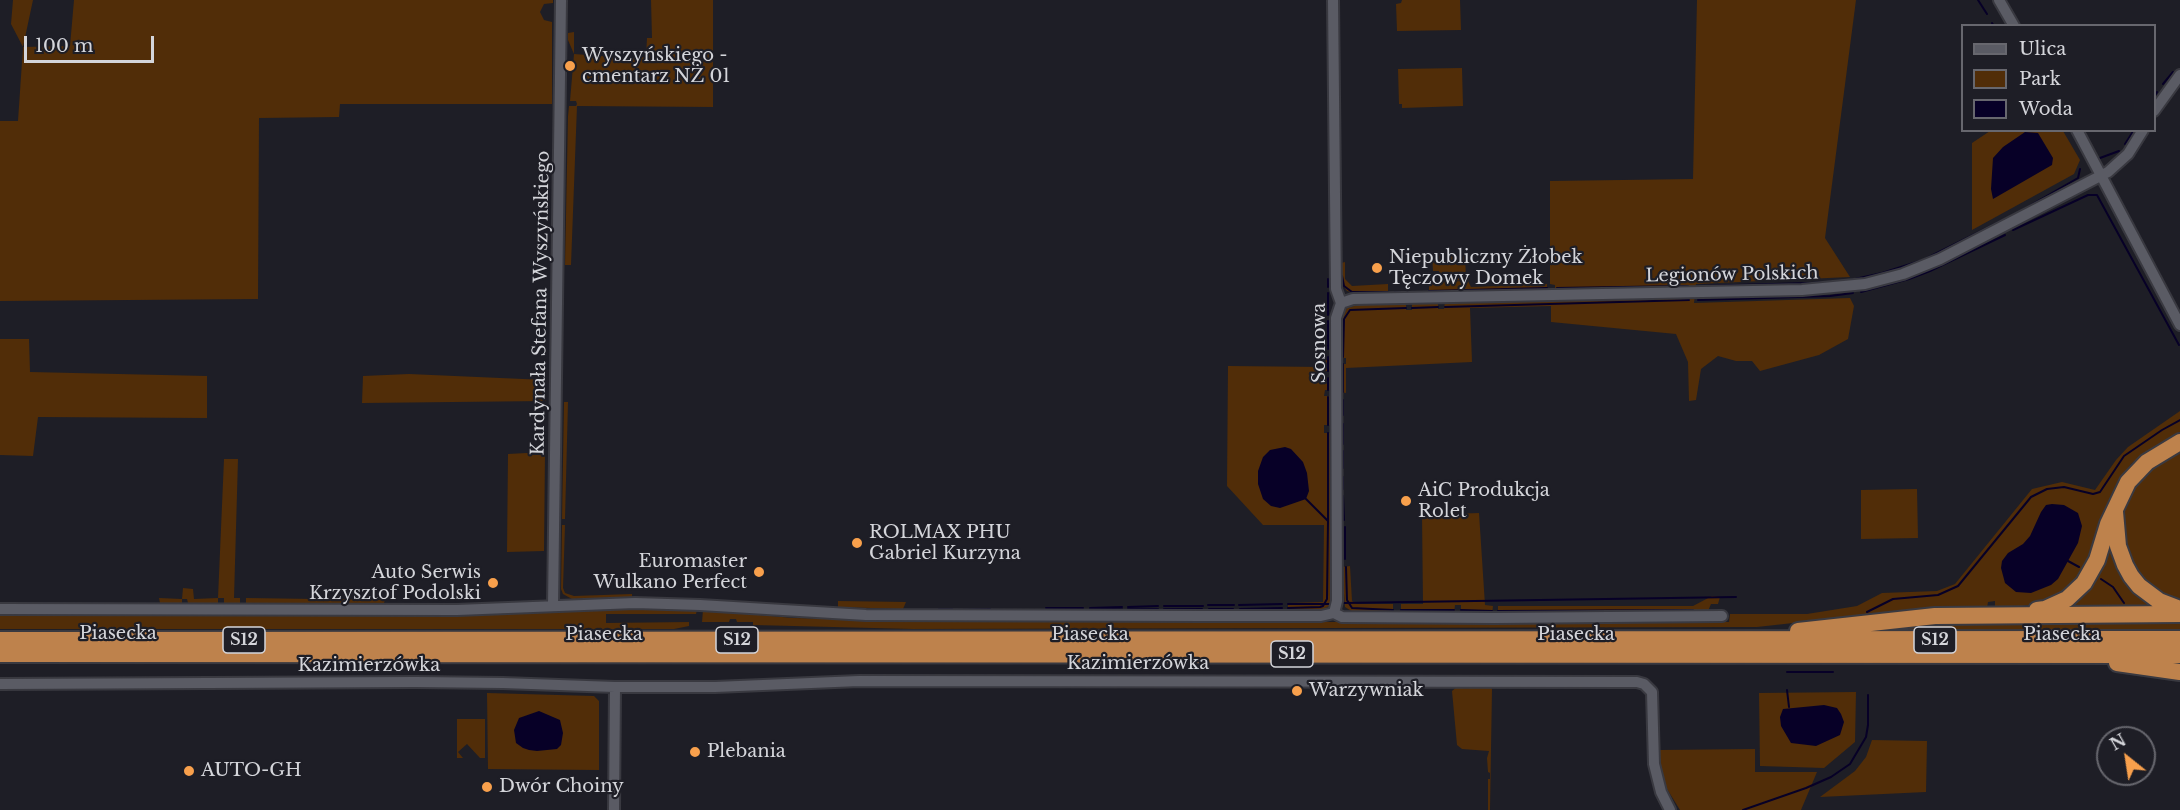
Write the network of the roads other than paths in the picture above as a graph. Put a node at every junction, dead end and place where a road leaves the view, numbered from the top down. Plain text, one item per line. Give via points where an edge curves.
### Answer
1 (561, 0) edge
2 (1334, 0) edge
3 (1999, 0) edge
4 (2013, 24) edge
5 (2180, 75) edge
6 (2156, 108) edge
7 (2078, 132) edge
8 (2142, 132) edge
9 (2101, 175) junction
10 (1341, 303) junction
11 (2180, 325) edge
12 (2180, 442) edge
13 (2115, 511) junction
14 (553, 606) junction
15 (0, 609) edge
16 (2180, 609) edge
17 (1334, 613) junction
18 (2180, 614) edge
19 (1997, 615) junction
20 (1722, 616) dead end
21 (2180, 639) edge
22 (0, 640) edge
23 (1689, 640) junction
24 (0, 654) edge
25 (2057, 655) junction
26 (2180, 655) edge
27 (2180, 672) edge
28 (0, 684) edge
29 (615, 687) junction
30 (614, 810) edge
31 (1670, 810) edge

1 - 14 street, Kardynała Stefana Wyszyńskiego
2 - 10 street, Sosnowa via 1335,289
3 - 4 street
5 - 6 street
7 - 9 street
8 - 9 street, Legionów Polskich via 2122,160
9 - 10 street, Legionów Polskich via 1940,259 1903,274 1847,287 1353,299
9 - 11 street
10 - 17 street, Sosnowa via 1336,312
12 - 13 highway via 2136,473 2123,490
13 - 16 highway via 2118,546 2131,576 2159,601
13 - 19 highway via 2097,561 2077,591 2045,609
14 - 15 street via 457,610
14 - 17 street via 662,604 888,615
17 - 20 street via 1342,617
18 - 19 highway
19 - 23 highway via 1917,617
21 - 23 highway, Piasecka / S12
22 - 23 highway, Piasecka / S12
24 - 25 highway, Piasecka / S12
25 - 26 highway, Piasecka / S12
25 - 27 highway
28 - 29 street, Kazimierzówka via 503,682
29 - 30 street
29 - 31 street, Kazimierzówka via 903,680 1638,682 1652,695 1657,778

